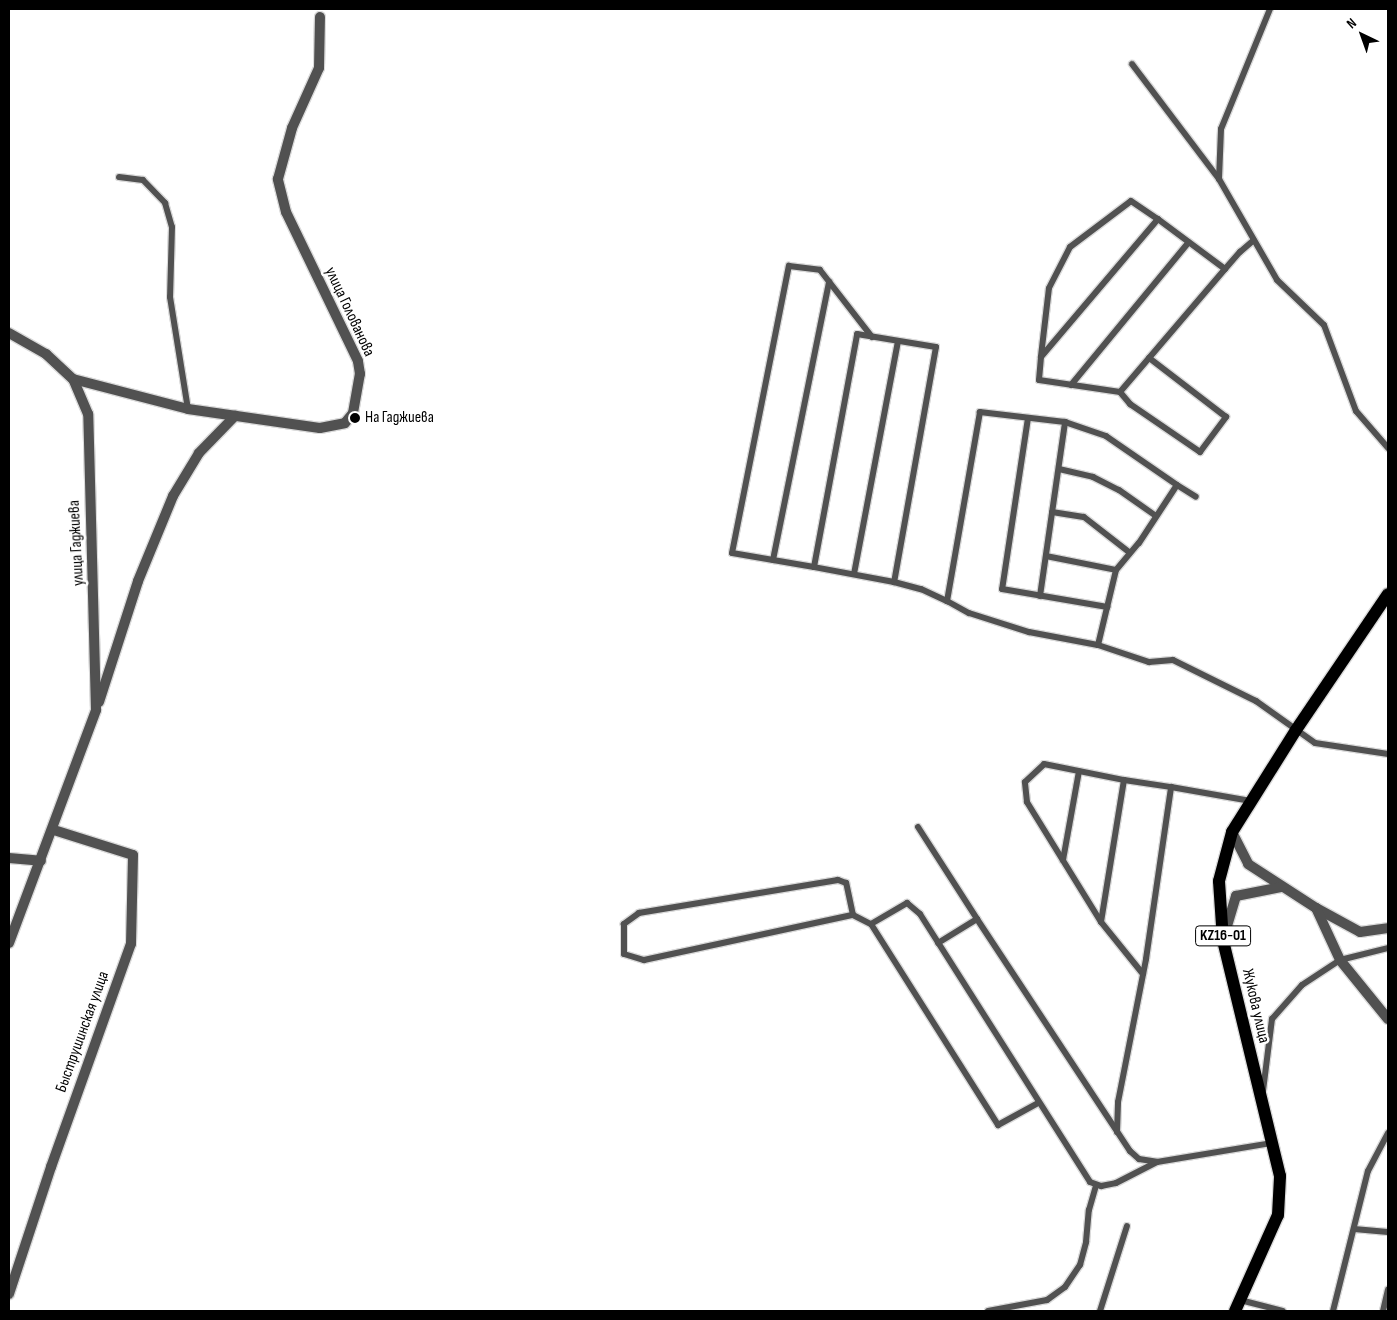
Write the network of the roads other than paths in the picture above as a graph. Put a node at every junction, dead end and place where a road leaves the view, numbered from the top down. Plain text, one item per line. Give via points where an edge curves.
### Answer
1 (1270, 9) edge
2 (320, 17) dead end
3 (1132, 64) dead end
4 (119, 177) dead end
5 (1219, 179) junction
6 (1158, 219) junction
7 (1254, 240) junction
8 (1189, 242) junction
9 (1225, 270) junction
10 (829, 282) junction
11 (9, 333) edge
12 (872, 337) junction
13 (898, 341) junction
14 (1041, 357) junction
15 (1149, 358) junction
16 (72, 379) junction
17 (1072, 385) junction
18 (1120, 392) junction
19 (188, 409) junction
20 (234, 416) junction
21 (1028, 418) junction
22 (1066, 422) junction
23 (1388, 448) edge
24 (1058, 469) junction
25 (1177, 485) junction
26 (1196, 497) dead end
27 (1052, 512) junction
28 (1156, 516) junction
29 (1130, 553) junction
30 (1046, 556) junction
31 (773, 560) junction
32 (814, 567) junction
33 (1116, 570) junction
34 (854, 574) junction
35 (894, 582) junction
36 (1388, 594) edge
37 (1040, 596) junction
38 (947, 601) junction
39 (1107, 607) junction
40 (1098, 645) junction
41 (96, 710) junction
42 (1296, 730) junction
43 (1388, 754) edge
44 (1079, 771) junction
45 (1124, 780) junction
46 (1171, 787) junction
47 (1252, 802) junction
48 (918, 827) dead end
49 (54, 830) junction
50 (1232, 832) junction
51 (9, 858) edge
52 (1063, 860) junction
53 (42, 861) junction
54 (1282, 886) junction
55 (1316, 908) junction
56 (853, 915) junction
57 (977, 919) junction
58 (1101, 922) junction
59 (871, 924) junction
60 (1388, 928) edge
61 (1223, 940) junction
62 (9, 943) edge
63 (938, 943) junction
64 (1388, 948) edge
65 (1340, 960) junction
66 (1143, 974) junction
67 (1388, 1019) edge
68 (1038, 1103) junction
69 (1261, 1104) junction
70 (1117, 1132) junction
71 (1388, 1133) edge
72 (1274, 1143) junction
73 (1157, 1162) junction
74 (1096, 1184) junction
75 (1127, 1226) dead end
76 (1354, 1229) junction
77 (1388, 1232) edge
78 (1388, 1290) edge
79 (9, 1294) edge
80 (1238, 1306) edge
81 (1266, 1309) edge
82 (988, 1311) edge
83 (1100, 1311) edge
84 (1283, 1311) edge
85 (1333, 1311) edge
86 (1383, 1311) edge

1 - 5 lane via 1221,129
2 - 20 street, улица Голованова via 319,68 292,128 278,179 286,212 358,361 360,374 353,413 340,425 320,428
3 - 5 lane
4 - 19 lane via 144,180 165,203 172,227 170,297
5 - 7 lane
6 - 8 lane
6 - 14 lane
6 - 14 lane via 1131,201 1070,247 1050,288
7 - 9 lane
7 - 23 lane via 1277,280 1324,325 1356,411
8 - 9 lane
8 - 17 lane
9 - 15 lane
10 - 12 lane
10 - 31 lane
10 - 31 lane via 820,270 790,266 732,552
11 - 16 street, улица Голованова via 46,354
12 - 13 lane
12 - 32 lane via 857,334
13 - 34 lane
13 - 35 lane via 936,347
14 - 17 lane via 1039,380
15 - 18 lane
15 - 18 lane via 1226,417 1200,452 1130,404
16 - 19 street, улица Голованова
16 - 41 street, улица Гаджиева via 88,414
17 - 18 lane
19 - 20 street, улица Голованова
20 - 41 street, улица Гаджиева via 199,453 173,496 138,581
21 - 22 lane
21 - 37 lane via 1002,589
21 - 38 lane via 980,412
22 - 24 lane
22 - 25 lane via 1106,436
24 - 27 lane
24 - 28 lane via 1093,477 1119,490
25 - 26 lane
25 - 28 lane
27 - 29 lane via 1084,517
27 - 30 lane
28 - 29 lane
29 - 33 lane
30 - 33 lane
30 - 37 lane
31 - 32 lane
32 - 34 lane
33 - 39 lane
34 - 35 lane
35 - 38 lane via 921,589
36 - 42 main road, Жукова улица / KZ16-01
37 - 39 lane
38 - 40 lane via 969,613 1029,632
39 - 40 lane
40 - 42 lane via 1149,662 1173,660 1256,701
41 - 49 street, улица Гаджиева
42 - 43 lane via 1316,743
42 - 47 main road, Жукова улица / KZ16-01
44 - 45 lane
44 - 52 lane
44 - 52 lane via 1044,764 1025,782 1027,802
45 - 46 lane
45 - 58 lane
46 - 47 lane
46 - 66 lane
47 - 50 main road, Жукова улица / KZ16-01
48 - 57 lane
49 - 53 street, улица Гаджиева
49 - 79 street, Быструшинская улица via 133,855 131,944 50,1167
50 - 54 street via 1248,864
50 - 61 main road, Жукова улица / KZ16-01 via 1219,881
51 - 53 street
52 - 58 lane
53 - 62 street, улица Гаджиева
54 - 55 street
54 - 61 street via 1236,896
55 - 60 street via 1360,932
55 - 65 street
56 - 56 lane via 846,883 838,880 639,913 624,924 624,954 644,960
56 - 59 lane
57 - 63 lane
57 - 70 lane
58 - 66 lane
59 - 63 lane via 907,903 920,914
59 - 68 lane via 998,1125
61 - 69 main road, Жукова улица / KZ16-01
63 - 68 lane
64 - 65 lane
65 - 67 street
65 - 69 lane via 1302,985 1272,1018
66 - 70 lane via 1118,1102
68 - 74 lane via 1090,1182
69 - 72 main road, Жукова улица / KZ16-01
70 - 73 lane via 1139,1159
71 - 76 lane via 1368,1171
72 - 73 lane
72 - 80 main road, Жукова улица / KZ16-01 via 1280,1176 1278,1215
73 - 74 lane via 1116,1183
74 - 82 lane via 1088,1210 1086,1242 1080,1265 1066,1287 1047,1300
75 - 83 lane
76 - 77 lane
76 - 85 lane
78 - 86 lane
80 - 81 lane
81 - 84 lane

